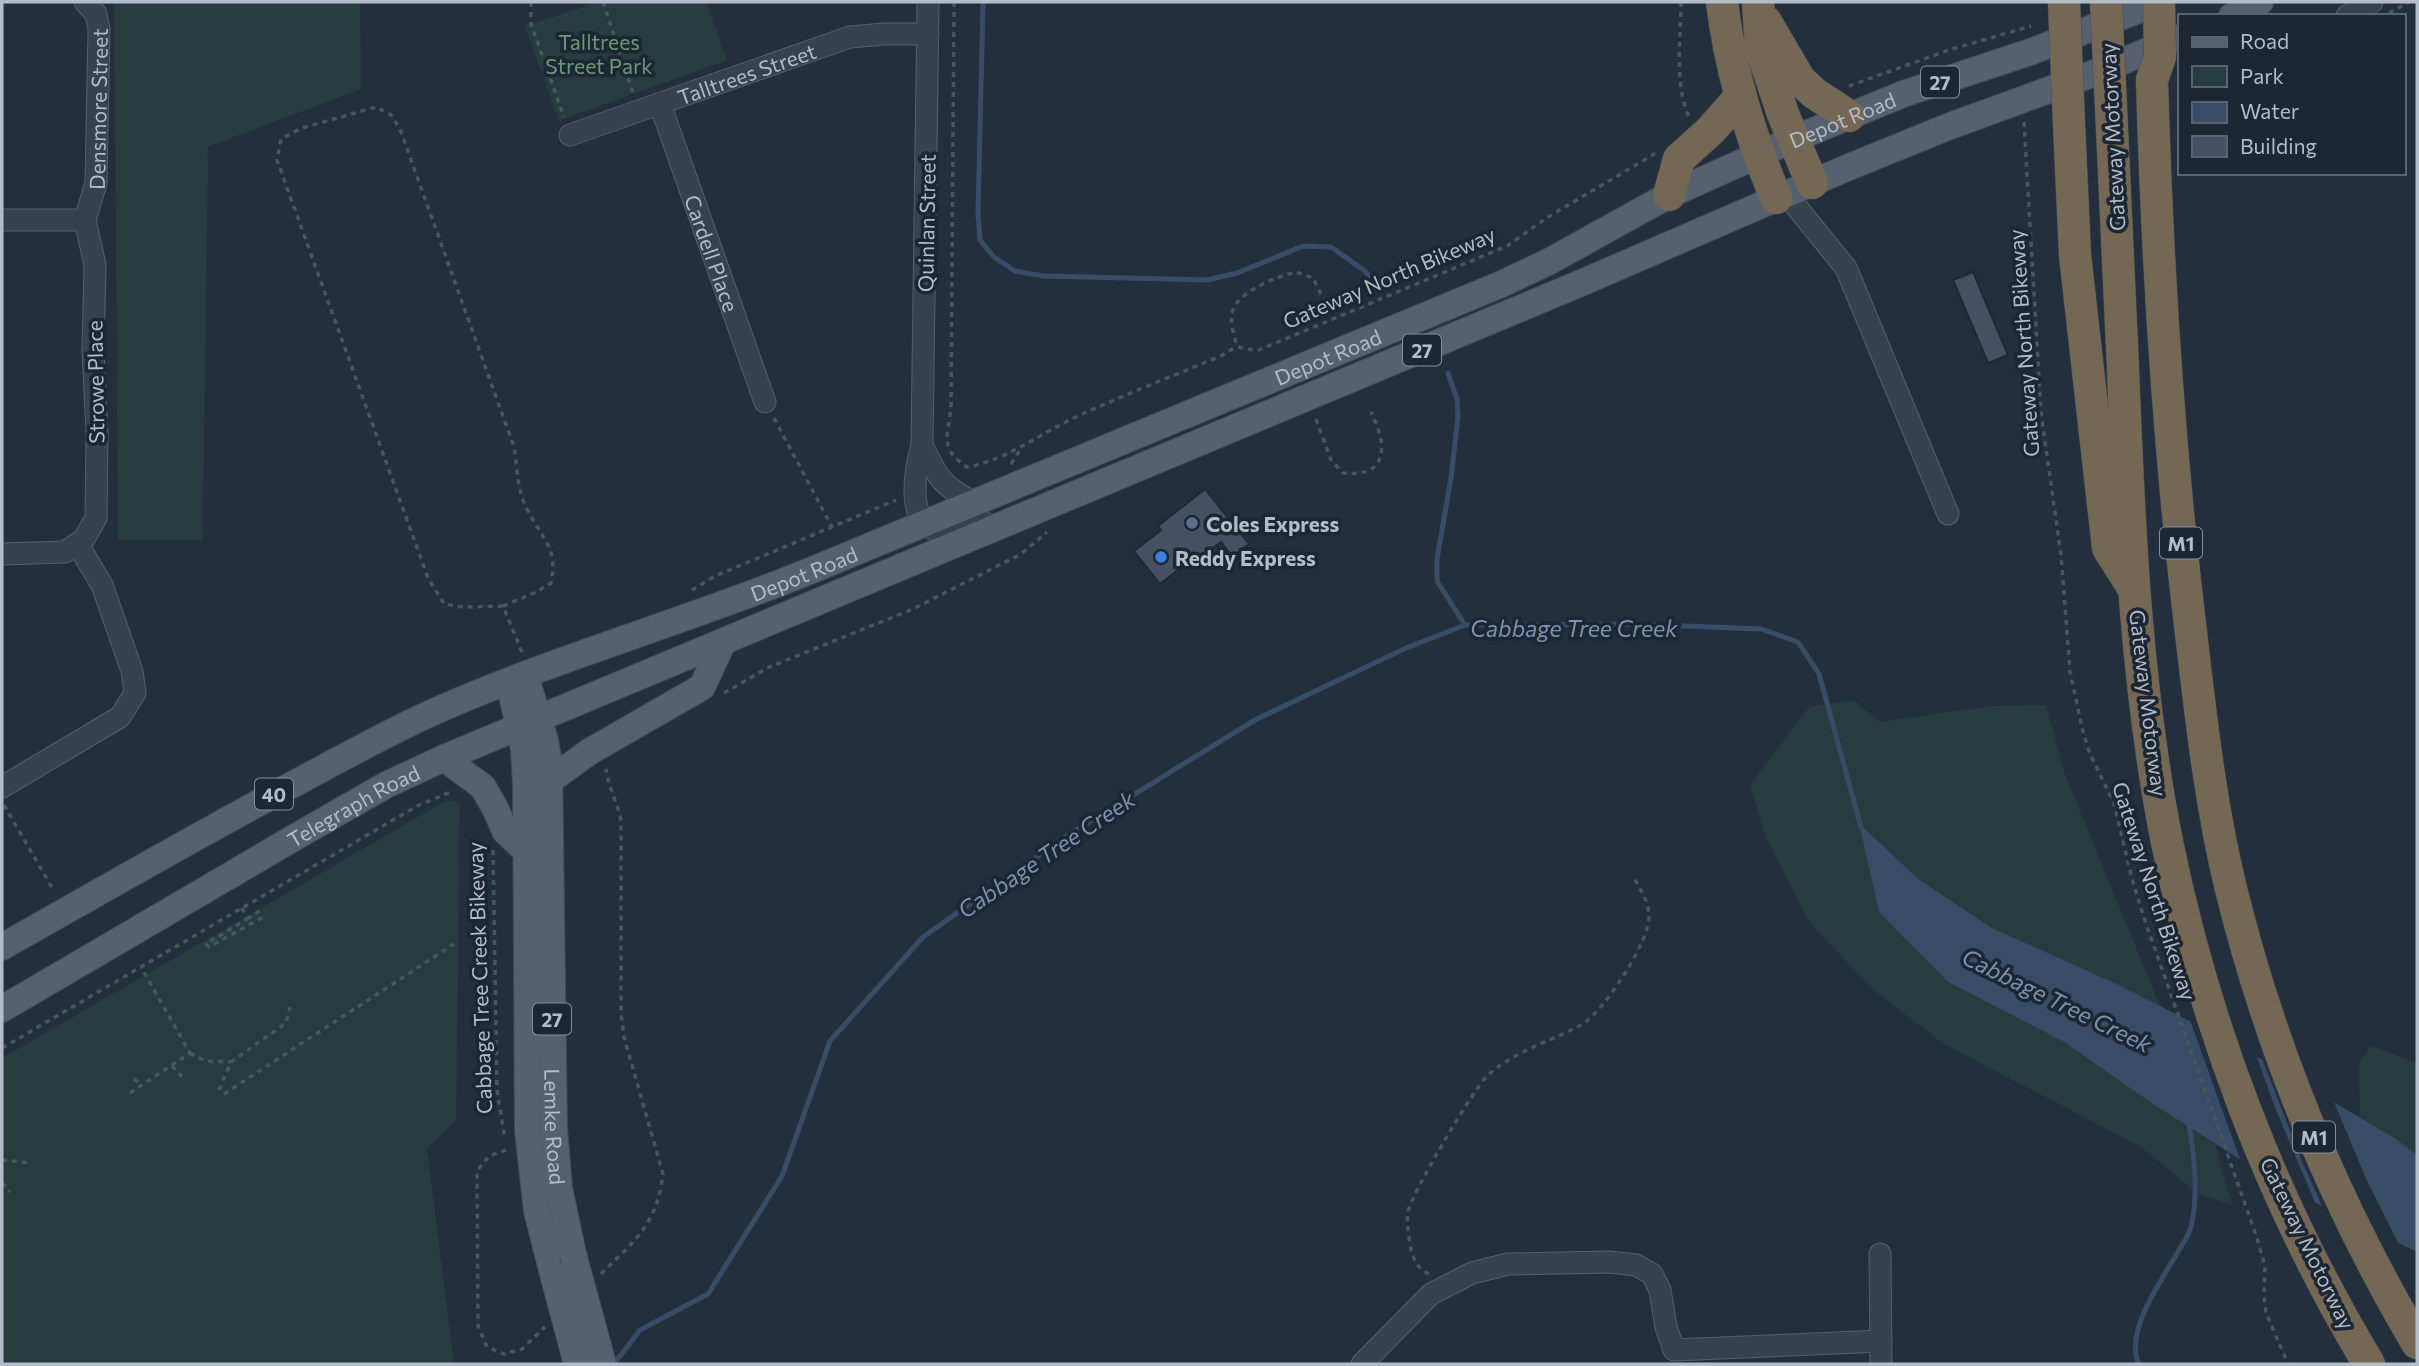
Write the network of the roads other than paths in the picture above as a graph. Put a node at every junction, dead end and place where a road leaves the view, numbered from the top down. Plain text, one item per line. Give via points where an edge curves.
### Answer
1 (86, 2) edge
2 (928, 2) edge
3 (1722, 2) edge
4 (2064, 2) edge
5 (2106, 2) edge
6 (2144, 2) edge
7 (2159, 2) edge
8 (2260, 2) edge
9 (2372, 2) edge
10 (1759, 7) edge
11 (2235, 14) edge
12 (2351, 14) edge
13 (928, 34) junction
14 (2178, 38) edge
15 (2152, 84) junction
16 (1740, 97) junction
17 (660, 104) junction
18 (1849, 117) junction
19 (570, 135) road end
20 (1794, 139) junction
21 (1759, 156) junction
22 (1791, 192) junction
23 (1669, 195) junction
24 (2, 220) edge
25 (85, 220) junction
26 (765, 402) road end
27 (922, 445) junction
28 (974, 503) junction
29 (1948, 514) dead end
30 (925, 523) junction
31 (1005, 524) junction
32 (78, 544) junction
33 (2, 554) edge
34 (2135, 590) junction
35 (723, 642) junction
36 (516, 666) junction
37 (529, 723) junction
38 (444, 758) junction
39 (550, 781) junction
40 (2, 787) edge
41 (527, 852) junction
42 (2, 947) edge
43 (2, 1009) edge
44 (1880, 1254) dead end
45 (1881, 1341) junction
46 (2417, 1343) edge
47 (1671, 1357) edge
48 (577, 1364) edge
49 (603, 1364) edge
50 (1362, 1364) edge
51 (1881, 1364) edge
52 (2369, 1364) edge

1 - 25 street, Densmore Street via 96,14 99,29 96,183
2 - 13 street, Quinlan Street
3 - 16 highway
4 - 34 highway, bridge via 2075,255 2108,548
5 - 34 highway, Gateway Motorway / M1, bridge
6 - 15 highway, Gateway Motorway / M1
7 - 15 highway, bridge via 2160,57
7 - 18 main road, Depot Road / 27
8 - 11 main road
9 - 12 street
10 - 18 highway via 1800,80
10 - 20 highway via 1761,48
13 - 17 street, Talltrees Street via 850,37
13 - 27 street, Quinlan Street
14 - 22 main road, Depot Road / 27
15 - 46 highway, Gateway Motorway / M1 via 2169,411 2195,665 2218,832 2261,990 2308,1121 2352,1221
16 - 21 highway
16 - 23 highway via 1679,159
17 - 19 street, Talltrees Street
17 - 26 street, Cardell Place
18 - 20 main road, Depot Road / 27
20 - 21 main road, Depot Road / 27
20 - 22 highway
21 - 22 highway
21 - 23 main road, Depot Road / 27
22 - 29 street via 1846,268
22 - 31 main road, Depot Road / 27
23 - 28 main road, Depot Road / 27 via 1504,283
24 - 25 street
25 - 32 street, Strowe Place via 95,265 97,509 93,526
27 - 28 street, Quinlan Street via 940,480
27 - 30 street, Quinlan Street via 915,467 914,501
28 - 30 main road, Depot Road / 27
30 - 31 street via 949,532 978,523
30 - 36 main road, Depot Road / 27 via 734,602
31 - 35 main road, Depot Road / 27
32 - 33 street via 57,554
32 - 40 street via 102,585 132,671 135,693 120,717
34 - 52 highway, Gateway Motorway / M1 via 2165,830 2195,955 2267,1163 2299,1235
35 - 37 main road, Telegraph Road / 40
35 - 39 main road via 702,687 589,752
36 - 37 main road, Lemke Road / 27
36 - 42 main road, 40 via 184,843
37 - 38 main road, Telegraph Road / 40
37 - 39 main road, Lemke Road / 27 via 548,754
37 - 41 main road, Lemke Road / 27
38 - 41 main road via 483,787 505,831
38 - 43 main road, Telegraph Road / 40 via 386,785
39 - 49 main road, Lemke Road / 27, bridge via 554,1128 559,1188
41 - 48 main road, Lemke Road / 27, bridge via 528,1131 537,1211
44 - 45 street
45 - 47 street
45 - 51 street
47 - 50 street via 1660,1290 1652,1274 1636,1265 1596,1262 1508,1264 1472,1273 1432,1294

